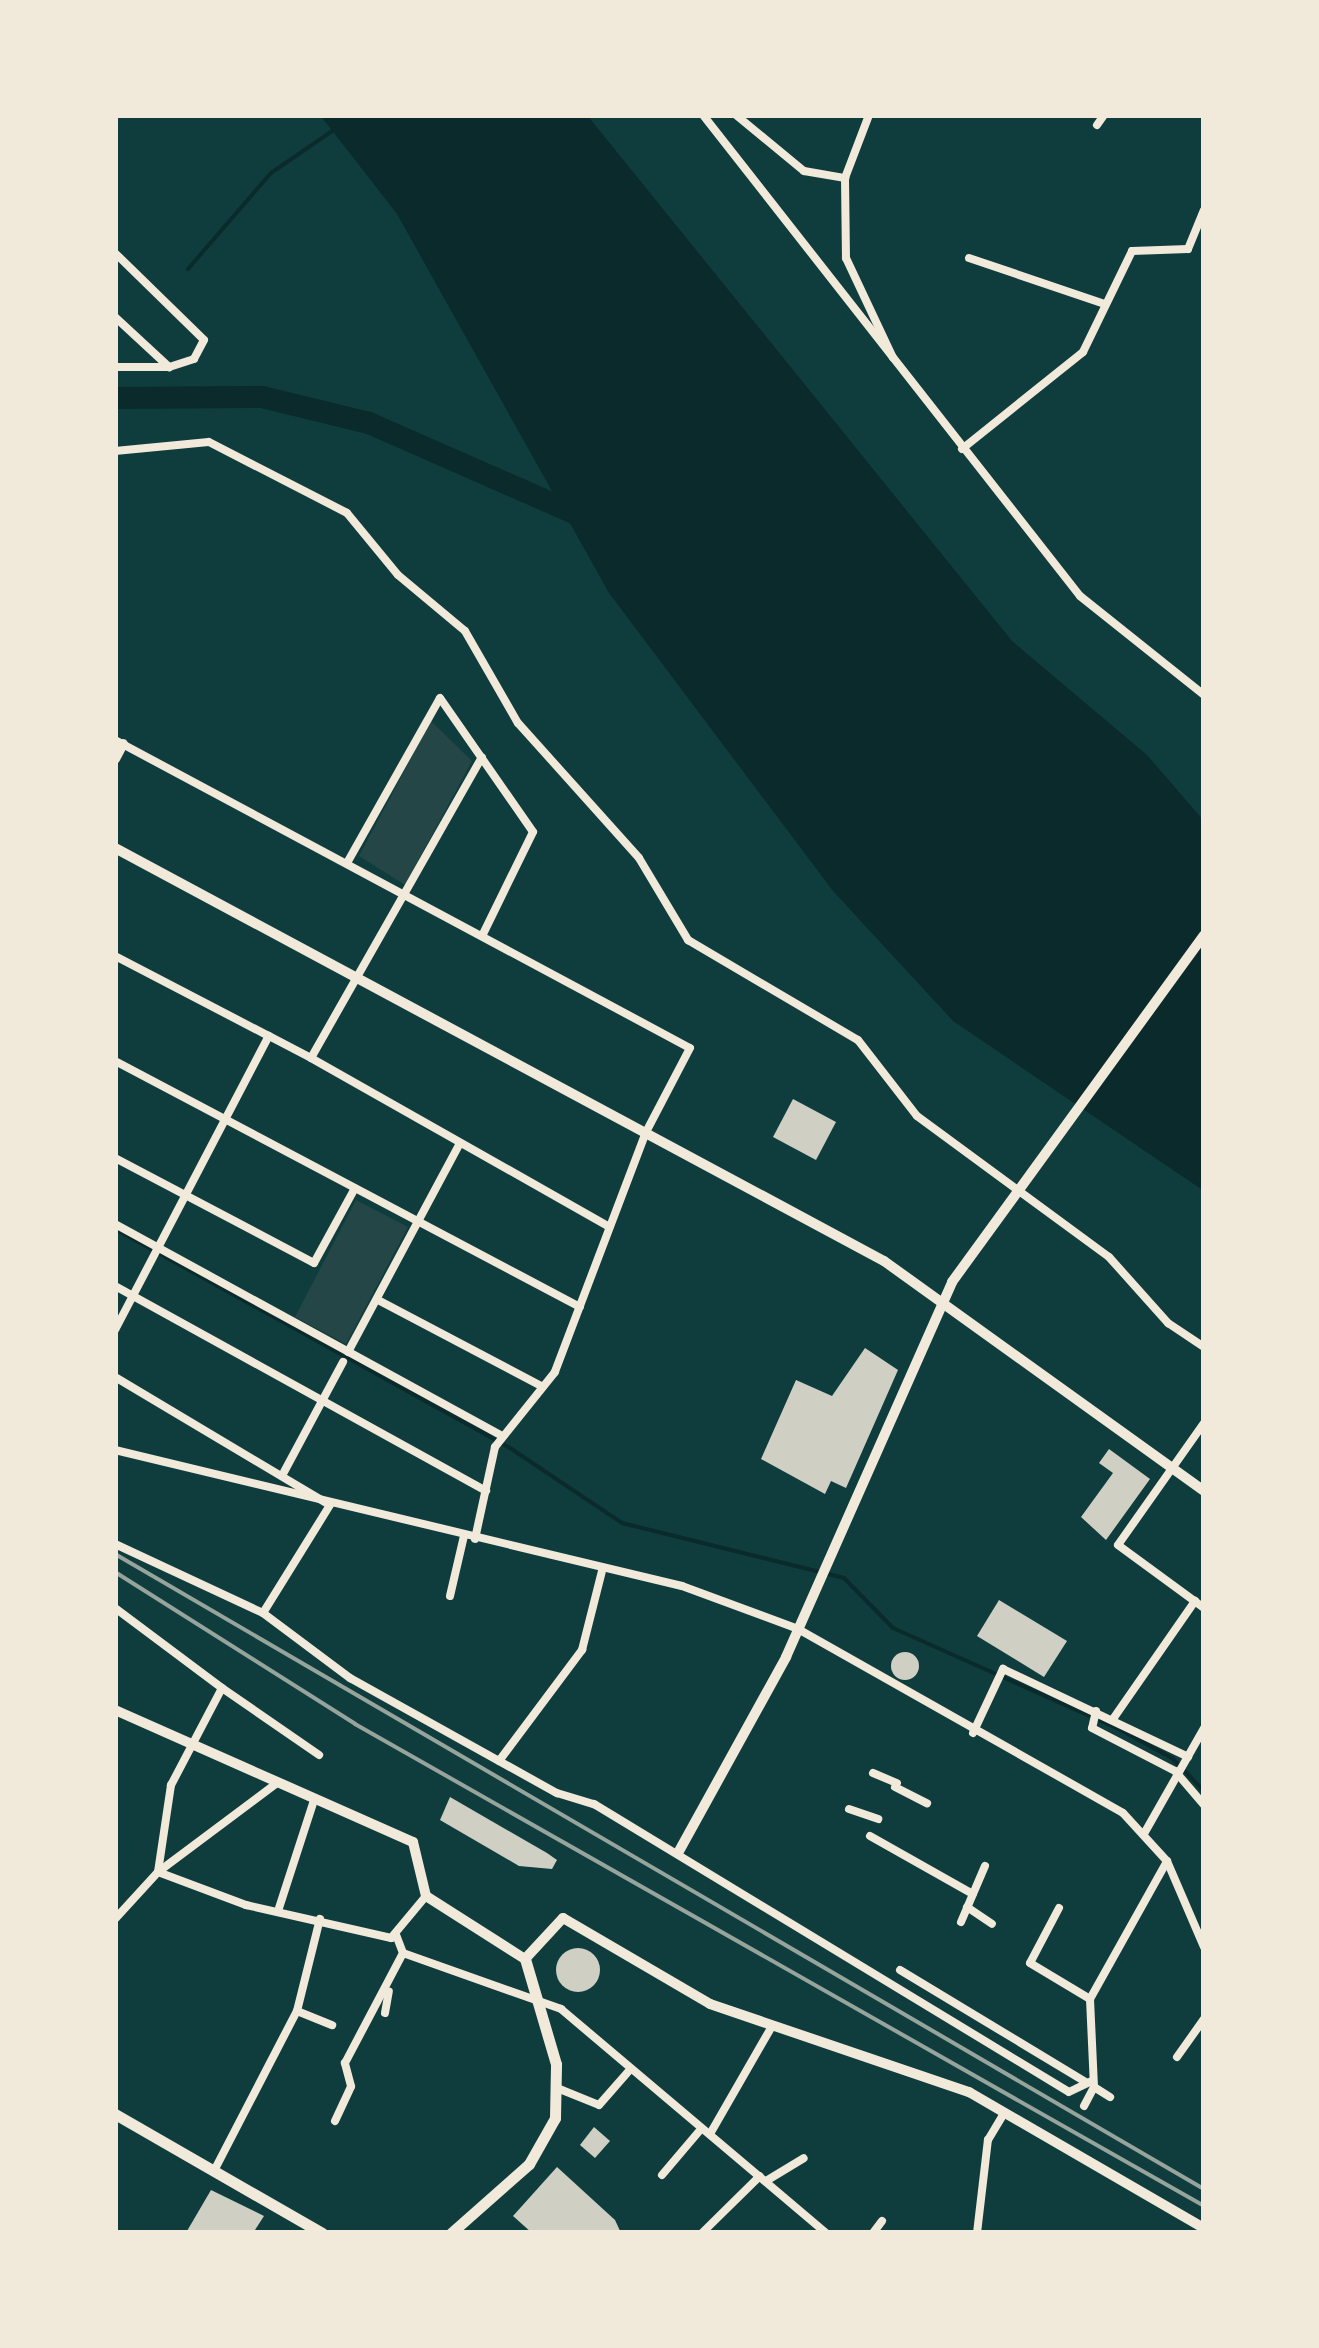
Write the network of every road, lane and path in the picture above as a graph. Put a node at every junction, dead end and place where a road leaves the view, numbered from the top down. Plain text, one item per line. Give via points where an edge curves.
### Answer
1 (703, 115) edge
2 (736, 115) edge
3 (869, 115) edge
4 (1104, 115) edge
5 (1097, 125) dead end
6 (846, 178) junction
7 (1204, 210) edge
8 (115, 252) edge
9 (969, 258) dead end
10 (1105, 304) junction
11 (115, 316) edge
12 (893, 358) junction
13 (115, 367) edge
14 (169, 367) junction
15 (115, 450) edge
16 (962, 450) junction
17 (1204, 695) edge
18 (119, 742) edge
19 (482, 758) junction
20 (115, 759) edge
21 (115, 848) edge
22 (347, 863) junction
23 (407, 895) junction
24 (483, 934) junction
25 (1204, 934) edge
26 (115, 956) edge
27 (360, 979) junction
28 (269, 1036) junction
29 (311, 1058) junction
30 (115, 1061) edge
31 (227, 1122) junction
32 (646, 1132) junction
33 (459, 1145) junction
34 (115, 1158) edge
35 (1015, 1185) junction
36 (355, 1188) junction
37 (186, 1198) junction
38 (419, 1222) junction
39 (115, 1224) edge
40 (610, 1227) junction
41 (159, 1249) junction
42 (115, 1286) edge
43 (134, 1296) junction
44 (378, 1300) junction
45 (580, 1307) junction
46 (115, 1330) edge
47 (1204, 1347) edge
48 (348, 1352) junction
49 (343, 1362) dead end
50 (115, 1377) edge
51 (541, 1386) junction
52 (323, 1401) junction
53 (1204, 1423) edge
54 (499, 1441) junction
55 (115, 1450) edge
56 (1172, 1468) junction
57 (284, 1472) junction
58 (486, 1491) junction
59 (1204, 1491) edge
60 (330, 1505) junction
61 (469, 1538) junction
62 (115, 1544) edge
63 (602, 1571) junction
64 (450, 1596) dead end
65 (1195, 1601) junction
66 (115, 1608) edge
67 (1204, 1608) edge
68 (262, 1613) junction
69 (798, 1629) junction
70 (222, 1688) junction
71 (115, 1710) edge
72 (1094, 1717) junction
73 (1113, 1719) junction
74 (1204, 1728) edge
75 (973, 1734) junction
76 (186, 1742) junction
77 (319, 1755) dead end
78 (499, 1760) junction
79 (1184, 1767) junction
80 (873, 1773) dead end
81 (277, 1783) junction
82 (314, 1800) junction
83 (927, 1803) dead end
84 (1204, 1805) edge
85 (849, 1809) dead end
86 (878, 1819) dead end
87 (1146, 1832) junction
88 (870, 1836) dead end
89 (678, 1853) junction
90 (1167, 1861) junction
91 (985, 1866) dead end
92 (158, 1872) junction
93 (973, 1894) junction
94 (426, 1896) junction
95 (967, 1907) junction
96 (279, 1908) junction
97 (1058, 1908) dead end
98 (115, 1918) edge
99 (320, 1919) junction
100 (961, 1922) dead end
101 (992, 1924) dead end
102 (396, 1935) junction
103 (1204, 1947) edge
104 (403, 1953) junction
105 (525, 1959) junction
106 (900, 1970) dead end
107 (389, 1991) junction
108 (1090, 1999) junction
109 (536, 2000) junction
110 (297, 2011) junction
111 (385, 2013) dead end
112 (1204, 2019) edge
113 (332, 2025) dead end
114 (772, 2026) junction
115 (1177, 2057) dead end
116 (628, 2072) junction
117 (1091, 2084) junction
118 (557, 2088) junction
119 (1110, 2097) dead end
120 (1084, 2106) dead end
121 (1004, 2113) junction
122 (115, 2114) edge
123 (335, 2121) dead end
124 (706, 2131) junction
125 (804, 2158) dead end
126 (215, 2170) junction
127 (662, 2175) dead end
128 (763, 2178) junction
129 (882, 2222) dead end
130 (1204, 2228) edge
131 (322, 2233) edge
132 (451, 2233) edge
133 (702, 2233) edge
134 (826, 2233) edge
135 (873, 2233) edge
136 (977, 2233) edge

1 - 12 street
2 - 6 street via 804,171
3 - 6 street
4 - 5 street
6 - 12 street via 846,258
7 - 10 street via 1188,249 1132,251
8 - 14 street via 204,340 194,359
9 - 10 street
10 - 16 street via 1083,352
11 - 14 street
12 - 16 street
13 - 14 street
15 - 35 street via 209,442 347,513 398,575 464,631 518,723 632,850 688,940 858,1040 893,1094
16 - 17 street via 1080,596
18 - 20 street
18 - 22 street
19 - 22 street via 433,698
19 - 23 street
19 - 24 street via 534,844
21 - 27 street
22 - 23 street
23 - 24 street
23 - 27 street
24 - 32 street via 690,1048
25 - 35 street
26 - 28 street
27 - 29 street
27 - 32 street
28 - 29 street
28 - 31 street
29 - 33 street
30 - 31 street
31 - 36 street
31 - 37 street
32 - 40 street
32 - 56 street via 884,1262
33 - 38 street
33 - 40 street
34 - 37 street
35 - 47 street via 1110,1257 1168,1324
35 - 69 street via 952,1282
36 - 37 street via 314,1263
36 - 38 street
37 - 41 street
38 - 44 street
38 - 45 street
39 - 41 street
40 - 45 street
41 - 43 street
41 - 48 street
42 - 43 street
43 - 46 street
43 - 52 street
44 - 48 street
44 - 51 street
45 - 51 street
48 - 54 street
49 - 52 street
50 - 57 street
51 - 54 street
52 - 57 street
52 - 58 street
53 - 56 street
54 - 58 street
55 - 60 street
56 - 59 street
56 - 65 street via 1118,1545
57 - 60 street
58 - 61 street
60 - 61 street
60 - 68 street
61 - 63 street
61 - 64 street
62 - 68 street
63 - 69 street via 682,1586
63 - 78 street via 582,1650
65 - 67 street
65 - 73 street
66 - 70 street
68 - 78 street via 350,1678
69 - 75 street
69 - 89 street
70 - 76 street
70 - 77 street
71 - 76 street
72 - 73 street
72 - 75 street via 998,1677
72 - 79 street
73 - 79 street
74 - 79 street
75 - 87 street
76 - 81 street
76 - 92 street
78 - 89 street
79 - 84 street
79 - 87 street
80 - 83 street
81 - 82 street
81 - 92 street
82 - 94 street via 413,1842
82 - 96 street
85 - 86 street
87 - 90 street
88 - 93 street
89 - 117 street via 1069,2092
90 - 103 street
90 - 108 street
91 - 93 street
92 - 96 street
92 - 98 street
93 - 95 street
94 - 102 street
94 - 105 street
95 - 100 street
95 - 101 street
96 - 99 street
97 - 108 street via 1030,1964
99 - 102 street
99 - 110 street
102 - 104 street
104 - 107 street
104 - 109 street
105 - 109 main road
105 - 114 street via 562,1918 710,2004
106 - 117 street
107 - 111 street
107 - 123 street via 352,2046 351,2086
108 - 117 street
109 - 116 street via 561,2008
109 - 118 main road
110 - 113 street
110 - 126 street
112 - 115 street
114 - 121 street via 911,2066
114 - 124 street
116 - 118 street via 599,2105
116 - 124 street
117 - 119 street
117 - 120 street
118 - 132 main road via 554,2118 529,2164
121 - 130 street
121 - 136 street via 988,2140
122 - 126 main road
124 - 127 street
124 - 128 street
125 - 128 street
126 - 131 main road
128 - 133 street
128 - 134 street
129 - 135 street

